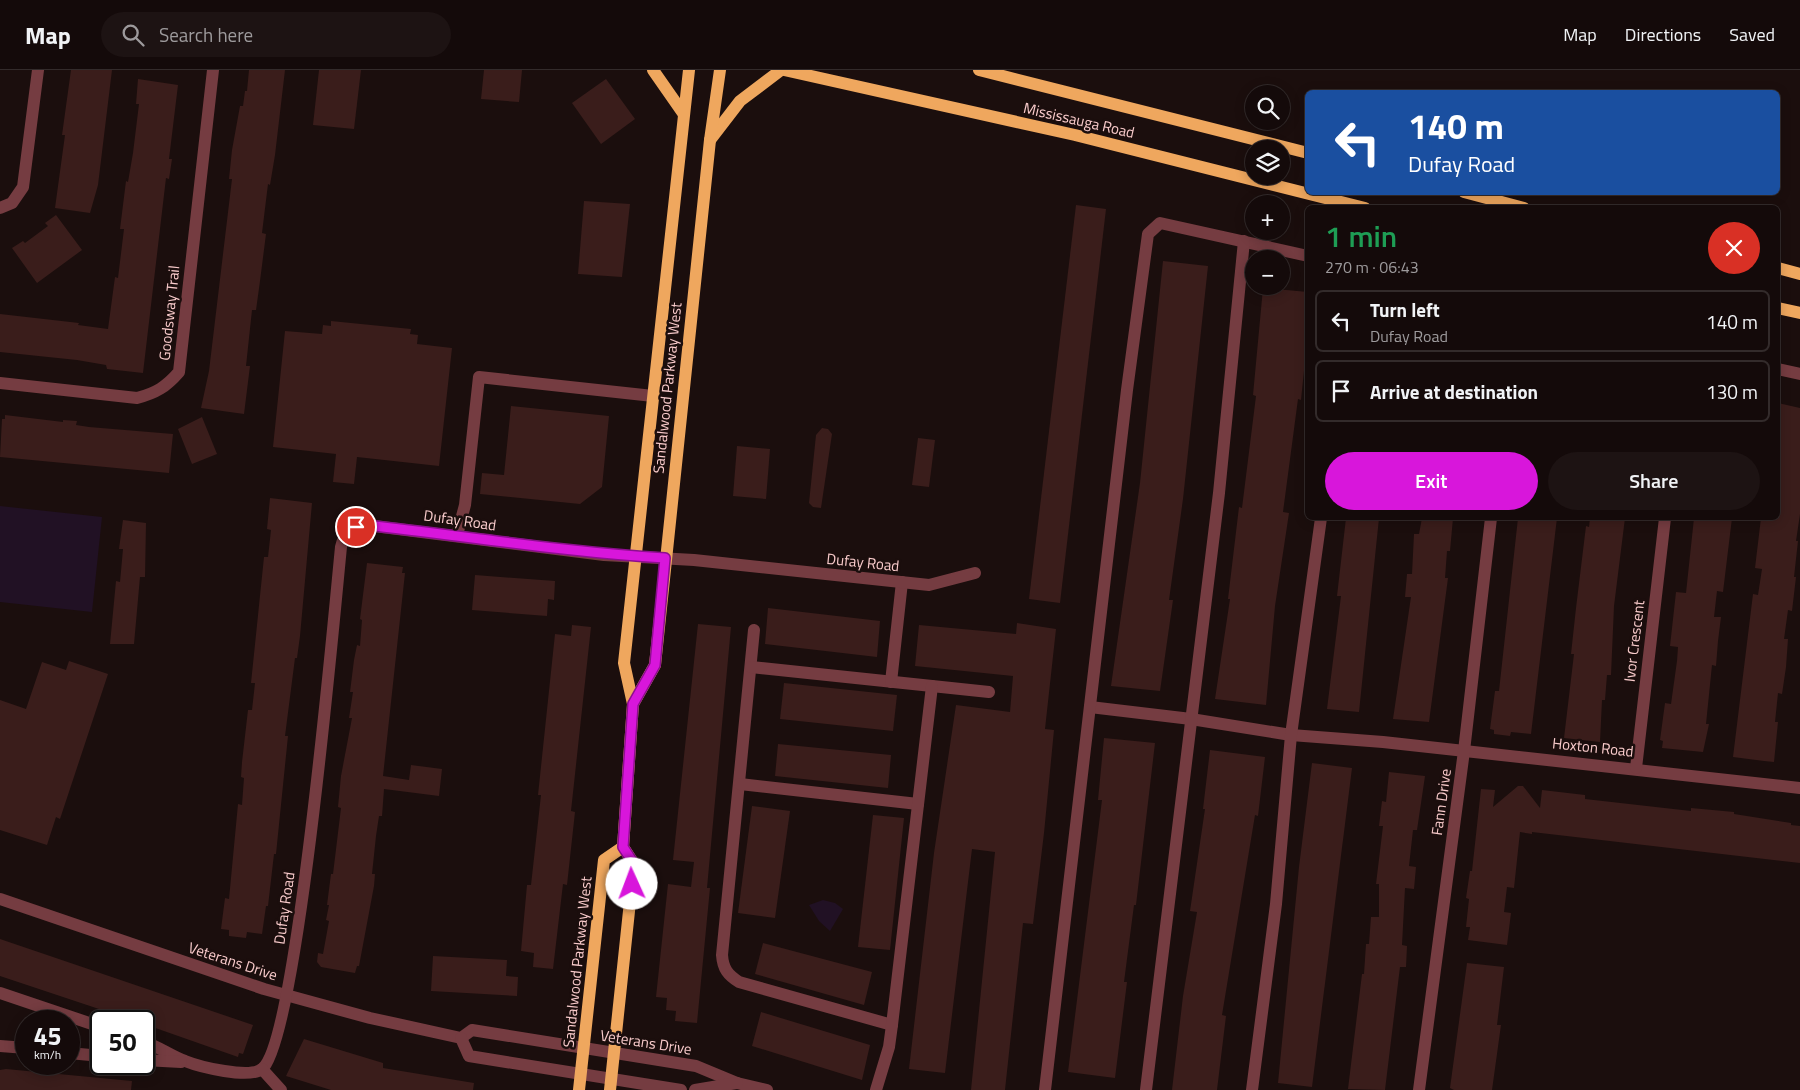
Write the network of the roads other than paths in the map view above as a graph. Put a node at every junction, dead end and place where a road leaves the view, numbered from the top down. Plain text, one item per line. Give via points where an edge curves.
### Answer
1 (38, 70) edge
2 (213, 70) edge
3 (653, 70) edge
4 (689, 70) edge
5 (720, 70) edge
6 (782, 70) edge
7 (979, 70) edge
8 (684, 113) junction
9 (710, 140) junction
10 (1305, 152) edge
11 (1305, 193) edge
12 (1313, 195) edge
13 (1475, 195) edge
14 (1353, 205) edge
15 (1513, 205) edge
16 (0, 208) edge
17 (1244, 242) junction
18 (1305, 255) edge
19 (1780, 269) edge
20 (1800, 274) edge
21 (1780, 308) edge
22 (1800, 313) edge
23 (1780, 369) edge
24 (1800, 374) edge
25 (0, 383) edge
26 (653, 396) junction
27 (1321, 520) edge
28 (1492, 520) edge
29 (1665, 520) edge
30 (457, 535) junction
31 (636, 557) junction
32 (665, 558) junction
33 (975, 572) dead end
34 (902, 582) junction
35 (754, 630) dead end
36 (751, 667) junction
37 (891, 682) junction
38 (932, 686) junction
39 (990, 692) dead end
40 (633, 704) junction
41 (1090, 707) junction
42 (1191, 719) junction
43 (1291, 735) junction
44 (1464, 751) junction
45 (1636, 768) junction
46 (740, 784) junction
47 (1800, 788) edge
48 (918, 804) junction
49 (623, 847) junction
50 (0, 899) edge
51 (0, 993) edge
52 (287, 995) junction
53 (90, 1023) edge
54 (892, 1025) junction
55 (461, 1038) junction
56 (0, 1046) edge
57 (15, 1047) edge
58 (155, 1047) edge
59 (584, 1048) junction
60 (614, 1053) junction
61 (155, 1061) edge
62 (186, 1062) junction
63 (262, 1069) junction
64 (581, 1075) junction
65 (737, 1083) junction
66 (610, 1085) edge
67 (281, 1090) edge
68 (579, 1090) edge
69 (681, 1090) edge
70 (695, 1090) edge
71 (767, 1090) edge
72 (876, 1090) edge
73 (1045, 1090) edge
74 (1146, 1090) edge
75 (1252, 1090) edge
76 (1419, 1090) edge

1 - 16 street via 23,187 12,203
2 - 25 street, Goodsway Trail via 179,372 154,394 137,398
3 - 8 main road
4 - 8 main road, Sandalwood Parkway West
5 - 9 main road, Sandalwood Parkway West
6 - 9 main road via 740,101
6 - 11 main road, Mississauga Road via 1075,135
7 - 10 main road, Mississauga Road
8 - 26 main road, Sandalwood Parkway West
9 - 32 main road, Sandalwood Parkway West
12 - 14 main road, Mississauga Road
13 - 15 main road
17 - 18 street
17 - 41 street via 1160,223 1148,234 1126,390
17 - 42 street via 1219,493
19 - 20 main road
21 - 22 main road
23 - 24 street
26 - 30 street via 479,377 465,505
26 - 31 main road, Sandalwood Parkway West
27 - 43 street
28 - 44 street, Fann Drive
29 - 45 street, Ivor Crescent
30 - 31 street, Dufay Road
30 - 52 street, Dufay Road via 366,525 356,527 343,538 302,911
31 - 32 street, Dufay Road
31 - 40 main road, Sandalwood Parkway West via 624,663
32 - 34 street, Dufay Road
32 - 40 main road, Sandalwood Parkway West via 655,665
33 - 34 street, Dufay Road via 929,585
34 - 37 street
35 - 36 street
36 - 37 street
36 - 46 street
37 - 38 street
38 - 39 street
38 - 48 street
40 - 49 main road, Sandalwood Parkway West
41 - 42 street, Hoxton Road
41 - 73 street
42 - 43 street, Hoxton Road
42 - 74 street
43 - 44 street, Hoxton Road
43 - 75 street via 1276,904
44 - 45 street, Hoxton Road
44 - 76 street, Fann Drive
45 - 47 street, Hoxton Road
46 - 48 street
46 - 54 street via 723,967 739,982
48 - 54 street
49 - 59 main road, Sandalwood Parkway West via 604,860
49 - 60 main road, Sandalwood Parkway West via 634,864
50 - 52 street, Veterans Drive
51 - 53 street
52 - 55 street, Veterans Drive
52 - 63 street via 274,1047
54 - 72 street
55 - 59 street, Veterans Drive via 472,1030
55 - 64 street via 469,1056
56 - 57 street
58 - 62 street
59 - 60 street, Veterans Drive
59 - 64 main road, Sandalwood Parkway West
60 - 65 street, Veterans Drive via 696,1066
60 - 66 main road, Sandalwood Parkway West
61 - 62 street
62 - 63 street via 242,1074
63 - 67 street
64 - 66 street
64 - 68 main road, Sandalwood Parkway West
65 - 70 street, Veterans Drive
65 - 71 street, Veterans Drive
66 - 69 street

